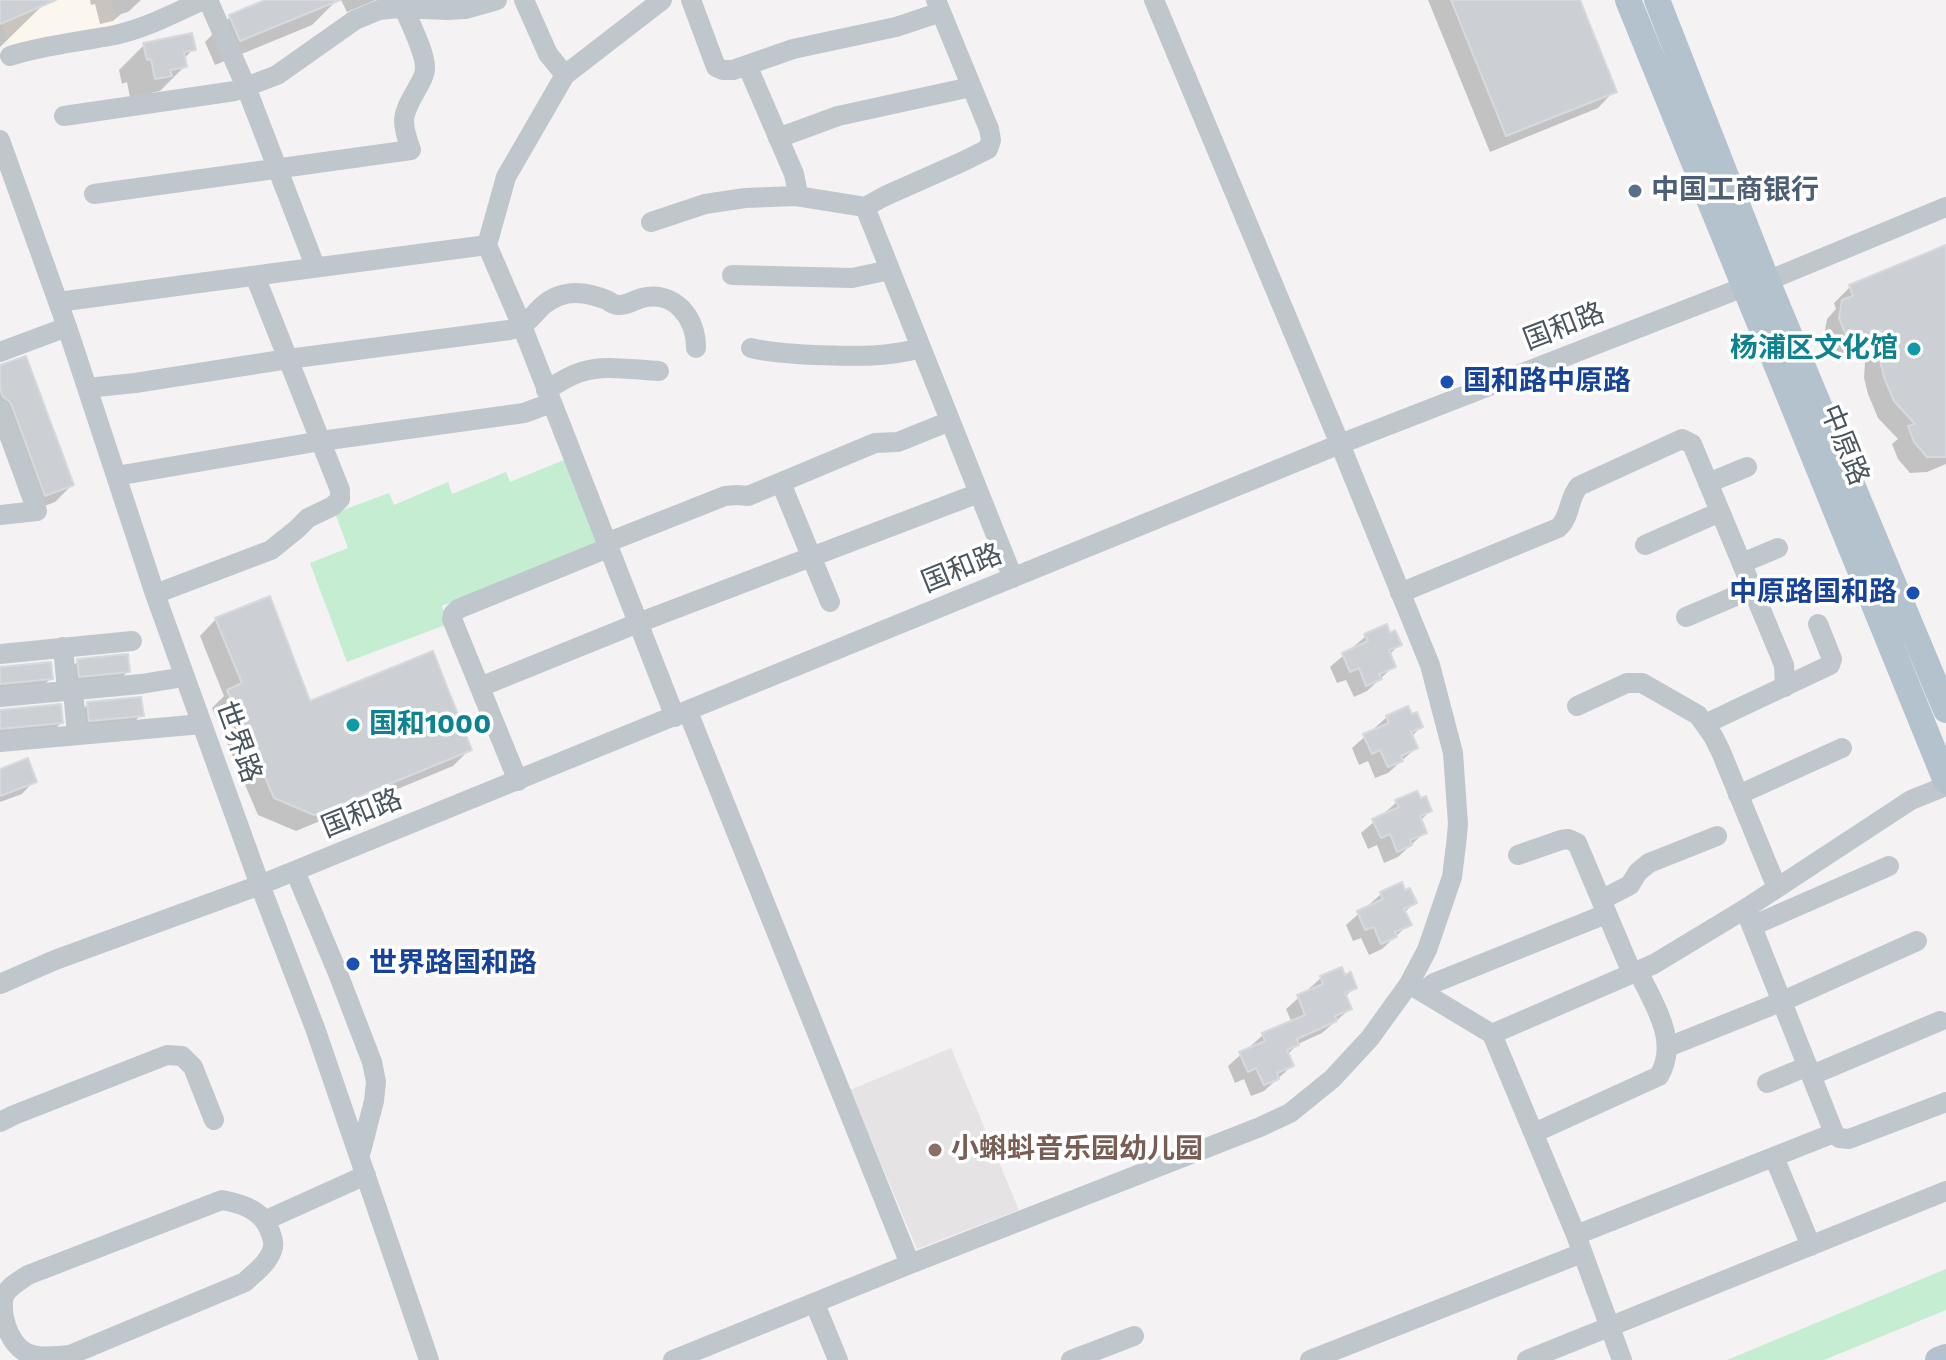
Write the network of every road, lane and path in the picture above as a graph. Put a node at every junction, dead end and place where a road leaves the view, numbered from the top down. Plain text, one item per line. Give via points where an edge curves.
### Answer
1 (206, 0) edge
2 (497, 0) edge
3 (524, 0) edge
4 (662, 0) edge
5 (691, 0) edge
6 (1154, 0) edge
7 (1628, 0) edge
8 (1657, 0) edge
9 (938, 6) edge
10 (404, 8) junction
11 (10, 56) dead end
12 (747, 65) junction
13 (565, 75) junction
14 (246, 87) junction
15 (971, 87) junction
16 (64, 116) dead end
17 (778, 138) junction
18 (0, 140) edge
19 (278, 169) junction
20 (94, 194) dead end
21 (796, 196) junction
22 (865, 207) junction
23 (1946, 207) edge
24 (651, 222) dead end
25 (487, 245) junction
26 (315, 266) junction
27 (890, 270) junction
28 (732, 275) dead end
29 (255, 276) junction
30 (1756, 284) junction
31 (58, 302) junction
32 (522, 326) junction
33 (67, 327) junction
34 (696, 348) dead end
35 (751, 348) dead end
36 (921, 348) junction
37 (0, 352) edge
38 (288, 359) junction
39 (659, 371) dead end
40 (87, 388) junction
41 (548, 396) junction
42 (0, 410) edge
43 (950, 421) junction
44 (5, 439) edge
45 (321, 441) junction
46 (1340, 444) junction
47 (1747, 467) dead end
48 (116, 476) junction
49 (781, 483) junction
50 (1708, 483) junction
51 (979, 493) junction
52 (1720, 512) junction
53 (0, 515) edge
54 (1645, 545) dead end
55 (607, 546) junction
56 (1778, 548) dead end
57 (811, 558) junction
58 (1742, 563) junction
59 (1013, 578) junction
60 (1752, 589) junction
61 (1400, 593) junction
62 (155, 594) junction
63 (830, 602) dead end
64 (1686, 617) dead end
65 (638, 623) junction
66 (1818, 624) dead end
67 (132, 641) dead end
68 (63, 647) junction
69 (0, 654) edge
70 (184, 677) junction
71 (480, 687) junction
72 (1785, 687) junction
73 (70, 690) junction
74 (0, 697) edge
75 (1577, 706) dead end
76 (1946, 710) edge
77 (682, 714) junction
78 (202, 724) junction
79 (1705, 724) junction
80 (77, 735) junction
81 (0, 742) edge
82 (1842, 748) dead end
83 (518, 781) junction
84 (1946, 783) edge
85 (1738, 795) junction
86 (1717, 836) dead end
87 (1518, 855) dead end
88 (1889, 866) dead end
89 (295, 871) junction
90 (260, 885) junction
91 (1777, 888) junction
92 (1604, 907) junction
93 (1749, 917) junction
94 (1917, 941) dead end
95 (1635, 972) junction
96 (0, 984) edge
97 (1416, 988) junction
98 (1783, 1001) junction
99 (1940, 1021) dead end
100 (1492, 1034) junction
101 (1668, 1047) junction
102 (1810, 1070) junction
103 (1767, 1083) dead end
104 (1946, 1102) edge
105 (214, 1120) dead end
106 (0, 1122) edge
107 (1534, 1133) junction
108 (1834, 1133) junction
109 (360, 1155) junction
110 (1774, 1157) junction
111 (366, 1175) junction
112 (1946, 1191) edge
113 (266, 1220) junction
114 (1579, 1244) junction
115 (1811, 1246) junction
116 (910, 1264) junction
117 (815, 1304) junction
118 (2, 1324) edge
119 (1610, 1327) junction
120 (1134, 1336) dead end
121 (1946, 1357) edge
122 (429, 1360) edge
123 (673, 1360) edge
124 (838, 1360) edge
125 (1071, 1360) edge
126 (1310, 1360) edge
127 (1527, 1360) edge
128 (1622, 1360) edge
129 (1938, 1360) edge

1 - 11 street via 131,30
1 - 14 street
2 - 10 street via 465,9
3 - 13 street via 548,54
4 - 13 street
5 - 12 street via 716,67 733,70
6 - 46 street
7 - 30 main road, 中原路
8 - 30 main road, 中原路
9 - 12 street via 896,27 793,49
9 - 15 street
10 - 14 street via 379,10 355,20 277,75
10 - 19 street via 426,71 405,109 411,150
12 - 17 street
13 - 25 street via 506,177
14 - 16 street
14 - 19 street
15 - 17 street via 838,116
15 - 22 street via 989,129 988,149
17 - 21 street via 794,174
18 - 31 street, 世界路
19 - 20 street
19 - 26 street
21 - 22 street
21 - 24 street via 705,204
22 - 27 street
23 - 30 street, 国和路
25 - 26 street
25 - 32 street
26 - 29 street
27 - 28 street via 852,278
27 - 36 street
29 - 31 street
29 - 38 street
30 - 46 street, 国和路
30 - 76 main road, 中原路
30 - 84 main road, 中原路
31 - 33 street, 世界路
32 - 34 street via 559,296 578,292 617,305 657,297 690,318
32 - 38 street
32 - 41 street
33 - 37 street
33 - 40 street, 世界路
35 - 36 street via 865,357
36 - 43 street
38 - 40 street
38 - 45 street
39 - 41 street via 584,371
40 - 48 street, 世界路
41 - 45 street via 524,413
41 - 55 street
42 - 44 street
43 - 49 street via 898,442 875,443
43 - 51 street
44 - 53 street via 37,511
45 - 48 street
45 - 62 street via 340,490 333,506 308,518 271,550
46 - 59 street, 国和路
46 - 61 street
47 - 50 street
48 - 62 street, 世界路
49 - 55 street via 748,496 725,496
49 - 57 street
50 - 52 street
50 - 61 street via 1692,444 1682,439 1579,486 1558,528
51 - 57 street
51 - 59 street
52 - 54 street
52 - 58 street
55 - 65 street
55 - 71 street via 453,614
56 - 58 street
57 - 63 street
57 - 65 street
58 - 60 street
59 - 77 street, 国和路
60 - 64 street
60 - 72 street via 1784,665
61 - 97 street via 1430,665 1453,753 1458,824 1452,877
62 - 70 street, 世界路
65 - 71 street
65 - 77 street
66 - 72 street via 1830,665
67 - 68 street
68 - 69 street
68 - 73 street
70 - 73 street
70 - 78 street, 世界路
71 - 83 street
72 - 79 street
73 - 74 street
73 - 80 street
75 - 79 street via 1627,683 1642,683 1690,709
77 - 83 street, 国和路
77 - 116 street
78 - 80 street
78 - 90 street, 世界路
79 - 85 street
80 - 81 street
82 - 85 street
83 - 89 street, 国和路
84 - 91 street via 1911,800
85 - 91 street
86 - 92 street via 1649,863
87 - 92 street via 1573,840
88 - 93 street
89 - 90 street, 国和路
89 - 109 street via 372,1062 374,1101
90 - 96 street, 国和路
90 - 109 street, 世界路
91 - 93 street
92 - 95 street
92 - 97 street
93 - 95 street
93 - 98 street
94 - 98 street
95 - 100 street
95 - 101 street
97 - 100 street
97 - 116 street via 1332,1079 1290,1113
98 - 101 street
98 - 102 street
99 - 102 street
100 - 107 street
101 - 107 street via 1656,1079
102 - 103 street
102 - 108 street
104 - 108 street via 1849,1139
105 - 106 street via 193,1067 182,1056 167,1055
107 - 114 street
108 - 110 street
109 - 111 street, 世界路
110 - 114 street
110 - 115 street
111 - 113 street
111 - 122 street, 世界路
112 - 115 street
113 - 118 street via 252,1209 222,1200 28,1275 2,1298
113 - 118 street via 274,1246 245,1282 70,1355 25,1352
114 - 119 street
114 - 126 street
115 - 119 street
116 - 117 street
117 - 123 street
117 - 124 street
119 - 127 street
119 - 128 street
120 - 125 street
121 - 129 main road

